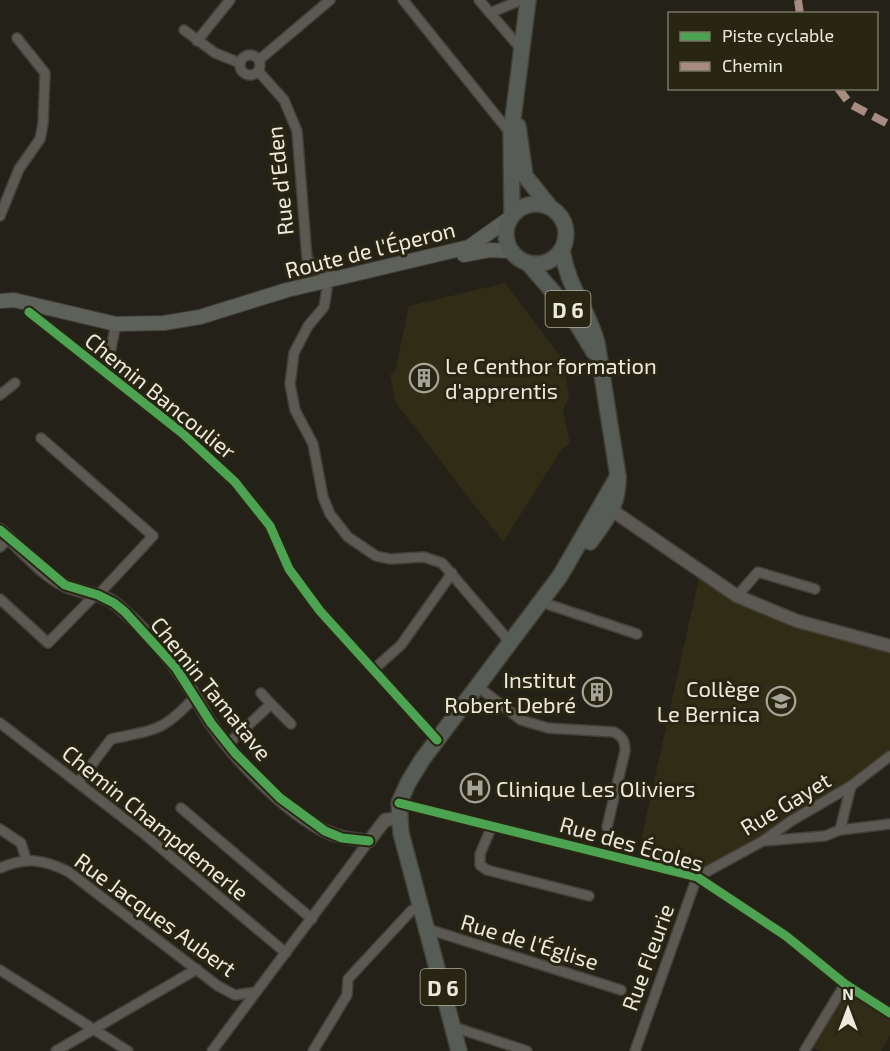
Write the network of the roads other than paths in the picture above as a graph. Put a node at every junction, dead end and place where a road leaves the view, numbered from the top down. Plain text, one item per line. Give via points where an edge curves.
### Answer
1 (230, 0) edge
2 (330, 0) edge
3 (404, 0) edge
4 (479, 0) edge
5 (521, 0) edge
6 (528, 0) edge
7 (490, 13) junction
8 (184, 30) dead end
9 (17, 38) dead end
10 (197, 41) junction
11 (522, 50) junction
12 (259, 60) junction
13 (240, 63) junction
14 (258, 71) junction
15 (515, 106) junction
16 (511, 134) junction
17 (550, 207) junction
18 (0, 216) edge
19 (511, 217) junction
20 (562, 249) junction
21 (511, 251) junction
22 (528, 263) junction
23 (359, 274) junction
24 (340, 279) junction
25 (327, 289) junction
26 (269, 298) junction
27 (0, 301) edge
28 (29, 312) dead end
29 (116, 324) junction
30 (600, 361) junction
31 (106, 372) junction
32 (15, 383) dead end
33 (0, 395) edge
34 (41, 438) dead end
35 (614, 482) junction
36 (613, 511) junction
37 (3, 538) edge
38 (453, 573) junction
39 (560, 576) junction
40 (815, 589) dead end
41 (96, 595) junction
42 (737, 596) junction
43 (0, 599) edge
44 (541, 602) junction
45 (637, 634) dead end
46 (510, 642) junction
47 (890, 645) edge
48 (373, 670) junction
49 (477, 686) junction
50 (261, 693) dead end
51 (195, 697) junction
52 (271, 704) junction
53 (0, 723) edge
54 (291, 724) dead end
55 (437, 740) junction
56 (228, 744) junction
57 (890, 756) edge
58 (78, 783) junction
59 (851, 786) junction
60 (181, 808) dead end
61 (399, 811) junction
62 (791, 821) junction
63 (890, 824) edge
64 (492, 826) junction
65 (608, 827) dead end
66 (0, 829) edge
67 (840, 830) junction
68 (798, 840) junction
69 (369, 841) junction
70 (763, 841) junction
71 (26, 859) junction
72 (0, 868) edge
73 (697, 877) junction
74 (589, 896) dead end
75 (420, 906) junction
76 (312, 919) junction
77 (427, 932) junction
78 (286, 953) junction
79 (197, 969) junction
80 (0, 970) edge
81 (845, 984) junction
82 (621, 990) dead end
83 (256, 992) junction
84 (890, 1013) edge
85 (454, 1027) junction
86 (94, 1030) junction
87 (220, 1041) junction
88 (124, 1050) edge
89 (805, 1050) edge
90 (56, 1051) edge
91 (212, 1051) edge
92 (226, 1051) edge
93 (313, 1051) edge
94 (459, 1051) edge
95 (526, 1051) edge
96 (635, 1051) edge

1 - 10 street
2 - 12 street
3 - 16 street
4 - 7 street
5 - 7 street
6 - 11 main road
7 - 11 street
8 - 10 street
9 - 18 street via 45,74 43,124 40,139 19,169
10 - 13 street
11 - 15 main road
12 - 13 street via 250,54
12 - 14 street
13 - 14 street via 245,74
14 - 24 street, Rue d'Eden via 284,100 297,131 307,258 316,269
15 - 16 main road
15 - 17 main road via 525,176
16 - 19 main road
17 - 19 main road via 529,204
17 - 20 main road via 565,226
19 - 21 main road via 506,235
19 - 23 main road, Route de l'Éperon via 469,247
20 - 22 main road via 548,262
20 - 30 main road, D 6 via 566,275 591,323
21 - 22 main road
21 - 25 main road, Route de l'Éperon via 477,252
22 - 30 main road, D 6 via 567,308
23 - 24 main road, Route de l'Éperon
23 - 25 main road
24 - 26 main road, Route de l'Éperon via 287,290
25 - 26 main road, Route de l'Éperon
25 - 38 street via 324,307 308,326 294,353 290,384 295,410 313,444 330,514 348,537 376,556 432,558
26 - 29 main road, Route de l'Éperon via 173,322
27 - 29 main road, Route de l'Éperon via 14,300
28 - 31 street, Chemin Bancoulier
29 - 31 street
30 - 35 main road, D 6
31 - 48 street, Chemin Bancoulier via 235,482 270,526 289,569 320,611
32 - 33 street
34 - 41 street via 153,536
35 - 36 main road, D 6 via 617,496
35 - 39 main road, D 6
36 - 39 main road, D 6
36 - 42 street
37 - 41 street, Chemin Tamatave via 65,585
38 - 46 street
38 - 48 street via 401,645
39 - 44 main road, D 6
40 - 42 street via 758,572
41 - 43 street via 48,643
41 - 51 street, Chemin Tamatave via 114,603 151,638
42 - 47 street via 797,621
44 - 45 street
44 - 46 main road, D 6
46 - 49 main road, D 6
48 - 55 street, Chemin Bancoulier
49 - 55 main road, D 6
49 - 65 street via 521,720 548,728 614,732 621,736 625,751
50 - 52 street
51 - 56 street, Chemin Tamatave
51 - 58 street via 162,727 111,739
52 - 54 street
52 - 56 street
53 - 58 street, Chemin Champdemerle
55 - 61 main road, D 6 via 408,783
56 - 69 street, Chemin Tamatave via 257,776 303,816 342,838
57 - 59 street, Rue Gayet
58 - 78 street, Chemin Champdemerle
59 - 62 street, Rue Gayet
59 - 67 street
60 - 76 street
61 - 64 street, Rue des Écoles via 423,810
61 - 69 street via 385,820
61 - 75 main road, D 6
62 - 68 street
62 - 70 street, Rue Gayet
63 - 67 street
64 - 73 street, Rue des Écoles
64 - 74 street via 480,854 480,865
66 - 71 street via 21,843
67 - 68 street
68 - 70 street
69 - 76 street
70 - 73 street, Rue Gayet
71 - 72 street
71 - 79 street, Rue Jacques Aubert via 52,863 69,872
73 - 81 street, Rue des Écoles via 786,936
73 - 96 street, Rue Fleurie
75 - 77 main road, D 6
75 - 93 street via 348,979 347,995
76 - 78 street
77 - 82 street, Rue de l'Église
77 - 85 main road, D 6
78 - 83 street
79 - 83 street, Rue Jacques Aubert via 235,995
79 - 86 street
80 - 86 street
81 - 84 street, Rue des Écoles
81 - 89 street
83 - 87 street
85 - 94 main road, D 6
85 - 95 street
86 - 88 street
86 - 90 street
87 - 91 street
87 - 92 street

